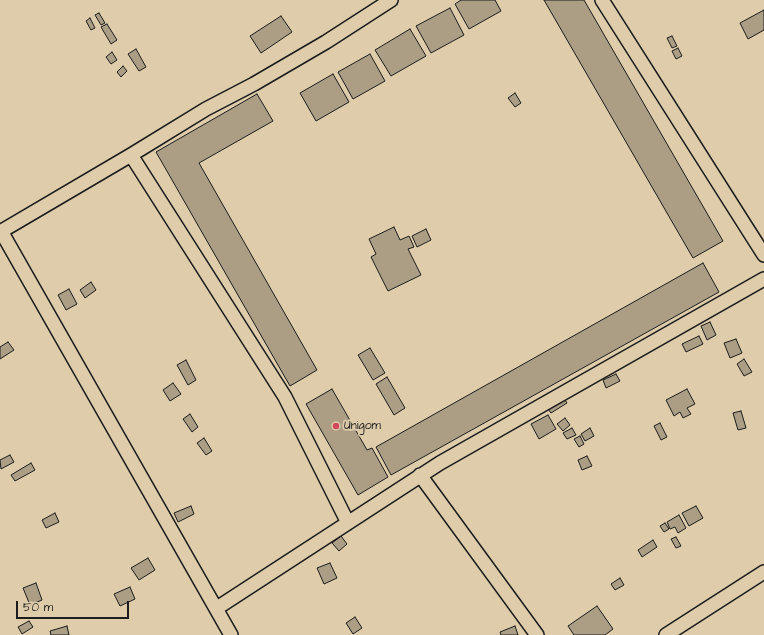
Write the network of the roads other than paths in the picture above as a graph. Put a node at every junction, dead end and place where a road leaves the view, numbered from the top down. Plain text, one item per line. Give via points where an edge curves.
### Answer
1 (391, 0) edge
2 (602, 0) edge
3 (131, 155) junction
4 (1, 232) edge
5 (764, 255) edge
6 (764, 279) edge
7 (420, 475) junction
8 (348, 523) junction
9 (764, 572) edge
10 (217, 608) junction
11 (231, 635) edge
12 (537, 635) edge
13 (666, 635) edge

1 - 3 street via 326,42 206,109
2 - 5 street
3 - 4 street
3 - 8 street via 285,397
4 - 10 street
6 - 7 street
7 - 8 street
7 - 12 street
8 - 10 street
9 - 13 street
10 - 11 street

